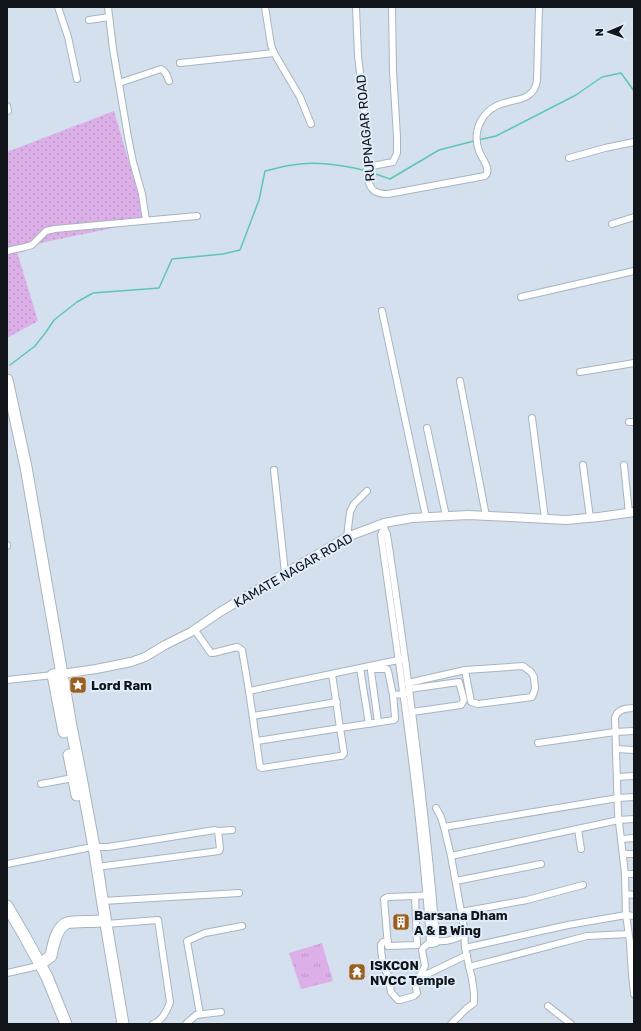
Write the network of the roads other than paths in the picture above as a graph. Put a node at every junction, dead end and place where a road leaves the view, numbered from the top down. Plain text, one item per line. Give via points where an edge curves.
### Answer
1 (58, 7) edge
2 (108, 7) edge
3 (265, 7) edge
4 (356, 7) edge
5 (392, 7) edge
6 (539, 7) edge
7 (109, 17) junction
8 (89, 20) dead end
9 (274, 52) junction
10 (180, 63) dead end
11 (77, 79) dead end
12 (168, 81) dead end
13 (119, 83) junction
14 (311, 124) dead end
15 (634, 142) edge
16 (569, 158) dead end
17 (369, 167) junction
18 (197, 216) dead end
19 (634, 216) edge
20 (146, 220) junction
21 (612, 224) dead end
22 (7, 251) edge
23 (634, 271) edge
24 (521, 297) dead end
25 (382, 311) dead end
26 (634, 363) edge
27 (580, 372) dead end
28 (7, 380) edge
29 (460, 381) dead end
30 (532, 418) dead end
31 (427, 428) dead end
32 (583, 464) dead end
33 (624, 465) dead end
34 (274, 470) dead end
35 (367, 491) dead end
36 (632, 513) edge
37 (446, 516) junction
38 (486, 516) junction
39 (426, 517) junction
40 (590, 518) junction
41 (545, 519) junction
42 (384, 526) junction
43 (347, 537) junction
44 (285, 573) junction
45 (194, 629) junction
46 (402, 659) junction
47 (360, 668) junction
48 (464, 670) junction
49 (332, 674) junction
50 (57, 675) junction
51 (7, 680) edge
52 (407, 689) junction
53 (249, 691) junction
54 (393, 695) junction
55 (337, 702) junction
56 (634, 708) edge
57 (412, 712) junction
58 (253, 716) junction
59 (378, 722) junction
60 (369, 724) junction
61 (340, 728) junction
62 (634, 731) edge
63 (615, 732) junction
64 (257, 741) junction
65 (538, 743) dead end
66 (616, 749) junction
67 (634, 750) edge
68 (634, 776) edge
69 (616, 777) junction
70 (74, 778) junction
71 (40, 784) dead end
72 (634, 797) edge
73 (618, 798) junction
74 (436, 808) dead end
75 (634, 819) edge
76 (619, 820) junction
77 (444, 827) junction
78 (578, 829) junction
79 (232, 830) dead end
80 (218, 831) junction
81 (634, 838) edge
82 (621, 839) junction
83 (90, 847) junction
84 (581, 849) dead end
85 (623, 854) junction
86 (634, 854) edge
87 (451, 856) junction
88 (7, 864) edge
89 (541, 864) dead end
90 (97, 867) junction
91 (625, 874) junction
92 (634, 874) edge
93 (456, 881) junction
94 (584, 885) dead end
95 (239, 893) dead end
96 (626, 894) junction
97 (430, 895) junction
98 (634, 895) edge
99 (415, 896) junction
100 (102, 902) junction
101 (7, 906) edge
102 (461, 912) junction
103 (626, 915) junction
104 (634, 916) edge
105 (102, 923) junction
106 (242, 926) dead end
107 (464, 934) junction
108 (630, 936) edge
109 (388, 941) junction
110 (433, 941) junction
111 (465, 948) junction
112 (466, 955) junction
113 (632, 958) edge
114 (40, 964) junction
115 (469, 967) junction
116 (7, 973) edge
117 (633, 974) edge
118 (421, 977) dead end
119 (634, 991) edge
120 (634, 994) edge
121 (548, 1006) dead end
122 (221, 1012) dead end
123 (200, 1014) junction
124 (66, 1024) edge
125 (124, 1024) edge
126 (153, 1024) edge
127 (186, 1024) edge
128 (451, 1024) edge
129 (571, 1024) edge

1 - 11 street via 68,37
2 - 7 street
3 - 9 street
4 - 17 street, RUPNAGAR ROAD
5 - 17 street via 396,153 393,162
6 - 17 street, RUPNAGAR ROAD via 535,88 524,98 490,109 481,119 477,142 478,150 488,168 485,176 380,194 370,187 367,175
7 - 8 street
7 - 13 street
9 - 10 street
9 - 14 street via 300,97
12 - 13 street via 166,73 161,69
13 - 20 street
15 - 16 street
18 - 20 street
19 - 21 street
20 - 22 street via 46,231 32,245
23 - 24 street
25 - 39 street
26 - 27 street
28 - 50 highway via 26,467
29 - 38 street
30 - 41 street
31 - 37 street
32 - 40 street
33 - 36 street
34 - 44 street
35 - 43 street via 350,512
36 - 40 street, KAMATE NAGAR ROAD
37 - 38 street, KAMATE NAGAR ROAD
37 - 39 street, KAMATE NAGAR ROAD
38 - 41 street, KAMATE NAGAR ROAD
39 - 42 street, KAMATE NAGAR ROAD
40 - 41 street, KAMATE NAGAR ROAD
42 - 43 street, KAMATE NAGAR ROAD
42 - 46 street
43 - 44 street, KAMATE NAGAR ROAD
44 - 45 street, KAMATE NAGAR ROAD
45 - 50 street, KAMATE NAGAR ROAD via 145,657 131,662
45 - 53 street via 211,653 236,647 242,650
46 - 47 street
46 - 52 street
46 - 52 street
47 - 49 street
47 - 60 street
48 - 48 street via 523,666 532,672 535,689 532,697 475,704 472,702
48 - 52 street
49 - 53 street
49 - 55 street
50 - 51 street, KAMATE NAGAR ROAD
50 - 70 highway
50 - 83 highway
52 - 54 street
52 - 57 street
52 - 57 street via 459,682 464,700 461,705
52 - 97 street via 415,783
53 - 58 street
54 - 59 street via 395,719
54 - 59 street via 387,669 371,670
55 - 58 street
55 - 61 street
56 - 63 street via 620,710 616,714
57 - 97 street via 420,770
58 - 64 street
59 - 60 street
60 - 61 street
61 - 64 street
61 - 64 street via 344,753 342,756 280,766 260,767
62 - 63 street
63 - 65 street
63 - 66 street
66 - 67 street
66 - 69 street
68 - 69 street
69 - 73 street
70 - 71 street
70 - 83 highway
72 - 73 street
73 - 76 street
73 - 77 street
74 - 77 street
75 - 76 street
76 - 78 street
76 - 82 street
77 - 87 street
78 - 84 street
78 - 87 street
79 - 80 street
80 - 83 street via 108,847
80 - 90 street via 219,851
81 - 82 street
82 - 85 street
83 - 88 street
83 - 90 highway
83 - 105 highway
85 - 86 street
85 - 91 street
87 - 93 street
89 - 93 street
90 - 100 highway
91 - 92 street
91 - 96 street
93 - 102 street
94 - 102 street via 527,900
95 - 100 street
96 - 98 street
96 - 103 street
97 - 99 street
97 - 110 street
99 - 109 street via 384,899
99 - 109 street via 417,945 388,946
100 - 105 highway
101 - 114 highway
102 - 107 street
103 - 104 street
103 - 108 street
103 - 111 street
105 - 114 highway via 67,922 55,938 51,956
105 - 125 highway via 110,950
105 - 126 street via 158,920 170,1002 164,1015
106 - 123 street via 205,933 186,941
107 - 110 street via 452,940
107 - 111 street
108 - 113 street
108 - 115 street via 624,933 587,936
109 - 110 street via 381,945 383,966 388,975 391,992 400,1000 417,993 416,979 425,966 422,950
111 - 112 street
112 - 115 street
112 - 118 street
113 - 117 street
114 - 116 street
114 - 124 highway
115 - 128 street via 474,1003
117 - 119 street
119 - 120 street
121 - 129 street
122 - 123 street
123 - 127 street

